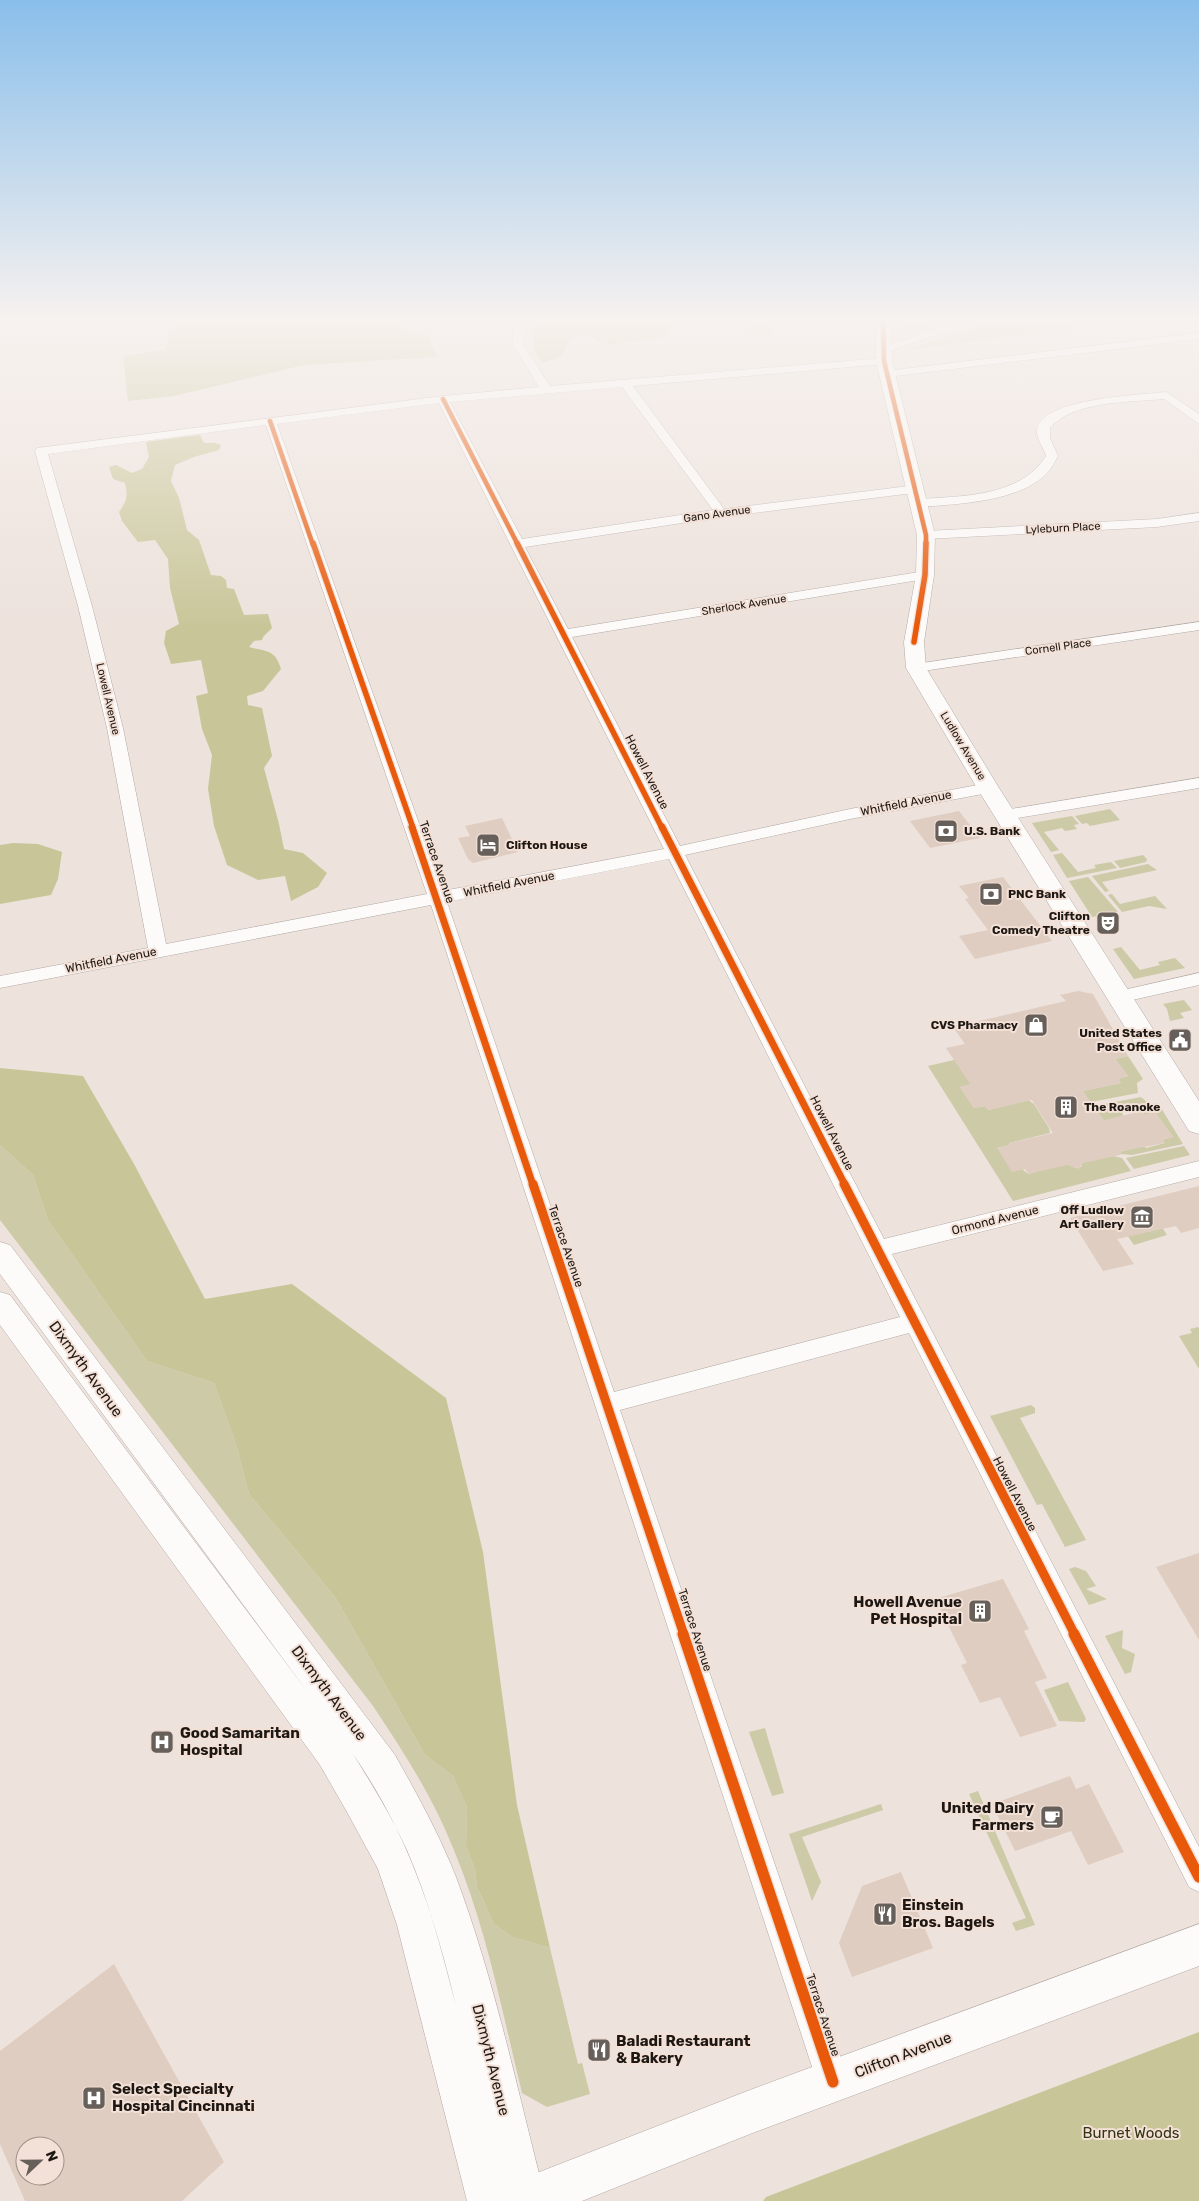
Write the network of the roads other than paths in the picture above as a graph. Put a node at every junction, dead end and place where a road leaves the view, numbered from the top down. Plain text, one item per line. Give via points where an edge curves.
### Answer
1 (270, 421) edge
2 (265, 422) edge
3 (455, 422) edge
4 (653, 422) edge
5 (900, 422) edge
6 (1049, 422) edge
7 (918, 496) junction
8 (720, 513) junction
9 (1199, 517) edge
10 (926, 535) junction
11 (518, 544) junction
12 (925, 575) junction
13 (1199, 626) edge
14 (563, 634) junction
15 (916, 668) junction
16 (1199, 783) edge
17 (988, 788) junction
18 (1005, 815) junction
19 (676, 852) junction
20 (437, 897) junction
21 (158, 951) junction
22 (1199, 979) edge
23 (0, 982) edge
24 (1119, 996) junction
25 (1199, 1124) edge
26 (1199, 1168) edge
27 (879, 1249) junction
28 (0, 1253) edge
29 (0, 1303) edge
30 (915, 1322) junction
31 (607, 1404) junction
32 (1199, 1878) edge
33 (1199, 1945) edge
34 (833, 2082) junction
35 (488, 2201) edge
36 (524, 2201) edge

1 - 20 street, Terrace Avenue
2 - 21 street, Lowell Avenue via 42,451 115,728
3 - 11 street, Howell Avenue
4 - 8 street
5 - 7 main road, Ludlow Avenue
6 - 7 street, Gano Avenue via 1043,428 1043,435 1052,456 1037,476 1015,488 986,495
7 - 8 street, Gano Avenue
7 - 10 main road, Ludlow Avenue
8 - 11 street, Gano Avenue
9 - 10 street, Lyleburn Place via 1157,524
10 - 12 main road, Ludlow Avenue
11 - 14 street, Howell Avenue
12 - 14 street, Sherlock Avenue
12 - 15 main road, Ludlow Avenue via 914,642
13 - 15 street, Cornell Place
14 - 19 street, Howell Avenue
15 - 17 main road, Ludlow Avenue
16 - 18 street
17 - 18 main road, Ludlow Avenue
17 - 19 street, Whitfield Avenue via 842,815
18 - 24 main road, Ludlow Avenue
19 - 20 street, Whitfield Avenue
19 - 27 street, Howell Avenue
20 - 21 street, Whitfield Avenue
20 - 31 street, Terrace Avenue
21 - 23 street, Whitfield Avenue
22 - 24 street
24 - 25 main road, Ludlow Avenue
26 - 27 street, Ormond Avenue
27 - 30 street, Howell Avenue
28 - 36 street, Dixmyth Avenue via 383,1767 437,1876 459,1939
29 - 35 street via 332,1752 360,1799 393,1861 416,1925
30 - 31 street
30 - 32 street, Howell Avenue
31 - 34 street, Terrace Avenue
33 - 34 main road, Clifton Avenue
34 - 36 main road, Clifton Avenue

